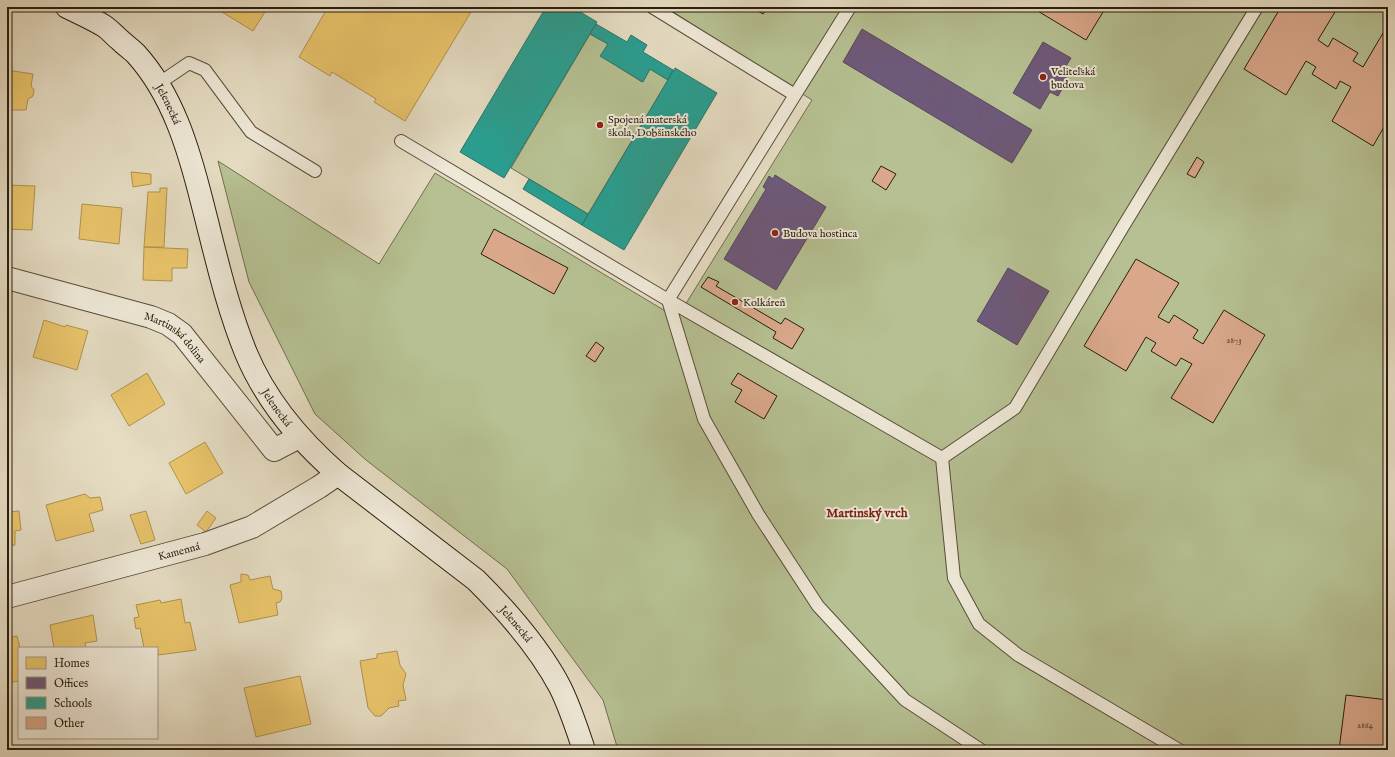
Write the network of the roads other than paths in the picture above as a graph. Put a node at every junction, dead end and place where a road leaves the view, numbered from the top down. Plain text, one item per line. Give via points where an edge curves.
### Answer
1 (67, 7) edge
2 (652, 7) edge
3 (850, 7) edge
4 (1257, 7) edge
5 (158, 84) junction
6 (795, 95) junction
7 (401, 141) dead end
8 (315, 171) dead end
9 (7, 278) edge
10 (668, 300) junction
11 (299, 437) junction
12 (942, 458) junction
13 (338, 474) junction
14 (7, 597) edge
15 (584, 750) edge
16 (980, 750) edge
17 (1179, 750) edge

1 - 5 street, Jelenecká via 105,26 136,54
2 - 6 lane
3 - 6 lane
4 - 12 lane via 1015,408
5 - 8 lane via 189,64 205,70 251,132
5 - 11 street, Jelenecká via 191,158 231,312 246,353 279,412
6 - 10 lane
7 - 10 lane
9 - 11 street, Martinská dolina via 151,317 168,324 182,334 274,450
10 - 12 lane
10 - 16 lane via 704,419 758,514 818,606 905,700
11 - 13 street, Jelenecká
12 - 17 lane via 954,578 980,624 1018,655
13 - 14 street, Kamenná via 252,527 205,544
13 - 15 street, Jelenecká via 476,580 516,622 560,688

